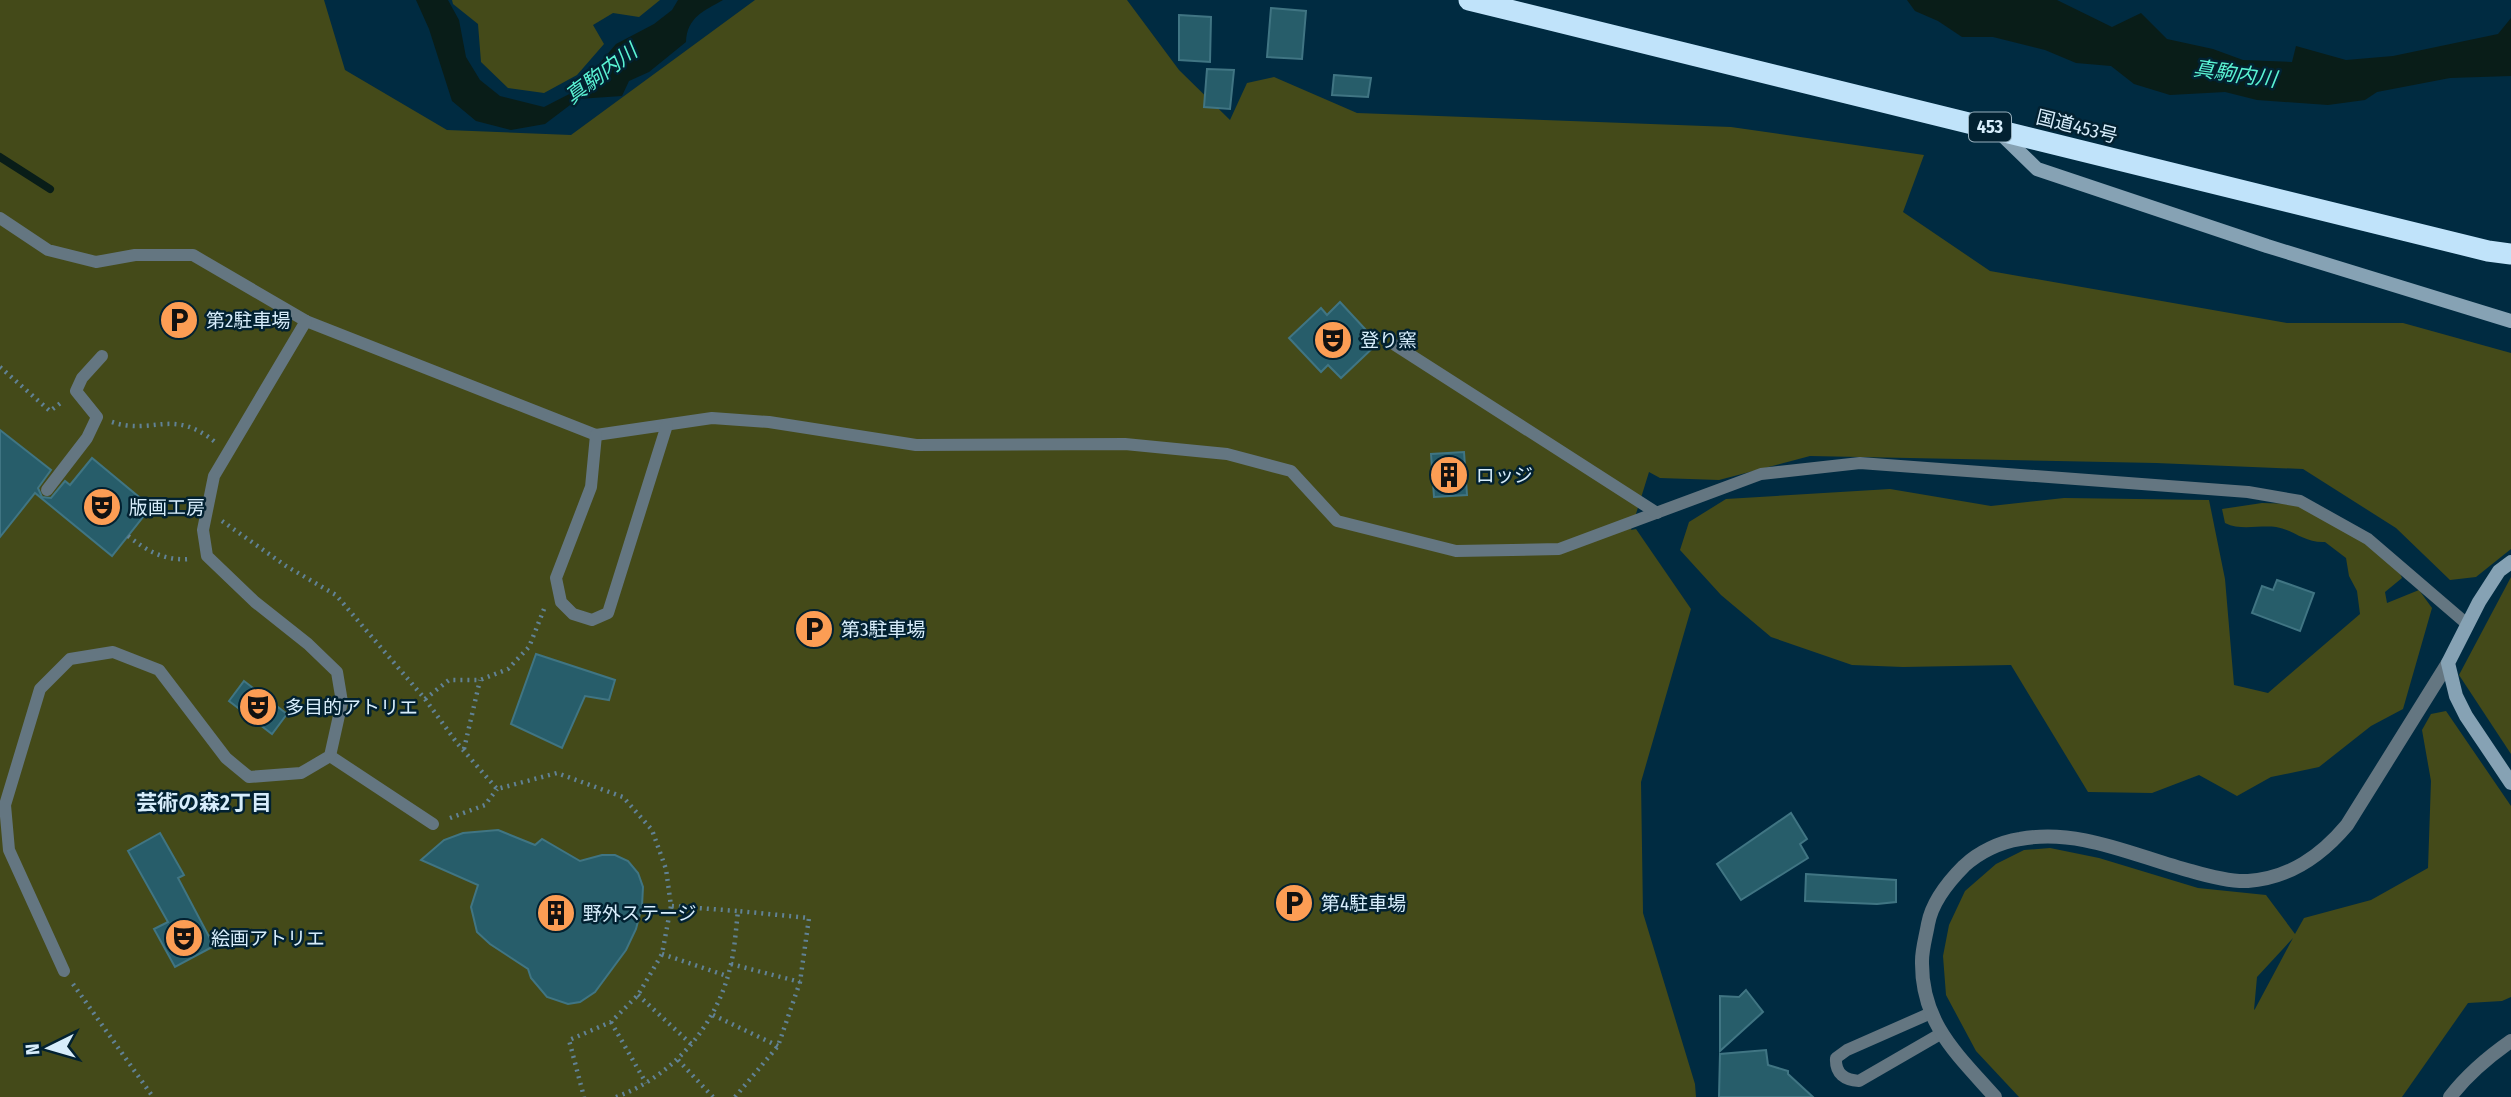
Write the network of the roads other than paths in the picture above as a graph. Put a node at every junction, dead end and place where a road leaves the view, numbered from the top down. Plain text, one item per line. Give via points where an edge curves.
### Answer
1 (1469, 0) edge
2 (1997, 129) junction
3 (0, 218) edge
4 (2511, 254) edge
5 (306, 321) junction
6 (2511, 321) edge
7 (1395, 345) dead end
8 (102, 356) dead end
9 (667, 425) junction
10 (596, 435) junction
11 (47, 490) dead end
12 (1657, 513) junction
13 (2511, 562) edge
14 (2467, 624) junction
15 (2448, 663) junction
16 (330, 756) junction
17 (2511, 783) edge
18 (433, 824) road end
19 (64, 971) road end
20 (1931, 1013) junction
21 (1942, 1033) junction
22 (2511, 1041) edge
23 (1995, 1097) edge
24 (2450, 1097) edge

1 - 2 highway, 国道453号 / 453
2 - 4 highway, 国道453号 / 453
2 - 6 street via 2037,169
3 - 5 lane via 48,250 96,262 135,255 193,255
5 - 10 lane
5 - 16 lane via 214,476 203,530 207,556 337,672 342,702
7 - 12 lane
8 - 11 lane via 76,391 97,417 87,438
9 - 10 lane
9 - 10 lane via 608,613 592,620 573,614 561,602 556,578 591,487
9 - 12 lane via 712,418 769,422 916,445 1125,443 1227,454 1291,471 1337,521 1456,551 1559,549
12 - 14 lane via 1761,474 1860,463 2248,492 2300,501 2368,539
13 - 14 street via 2499,571
14 - 15 street
15 - 17 street via 2466,716
15 - 20 street via 2347,825 2311,861 2287,873 2248,881 2210,876 2077,837 2043,835 2006,841 1973,858 1950,880 1930,913 1922,959
16 - 18 lane
16 - 19 lane via 301,773 249,777 226,758 159,670 113,652 70,659 40,689 5,805 9,850
20 - 21 street
20 - 21 lane via 1847,1050 1836,1058 1836,1068 1840,1075 1859,1081
21 - 23 street
22 - 24 street

